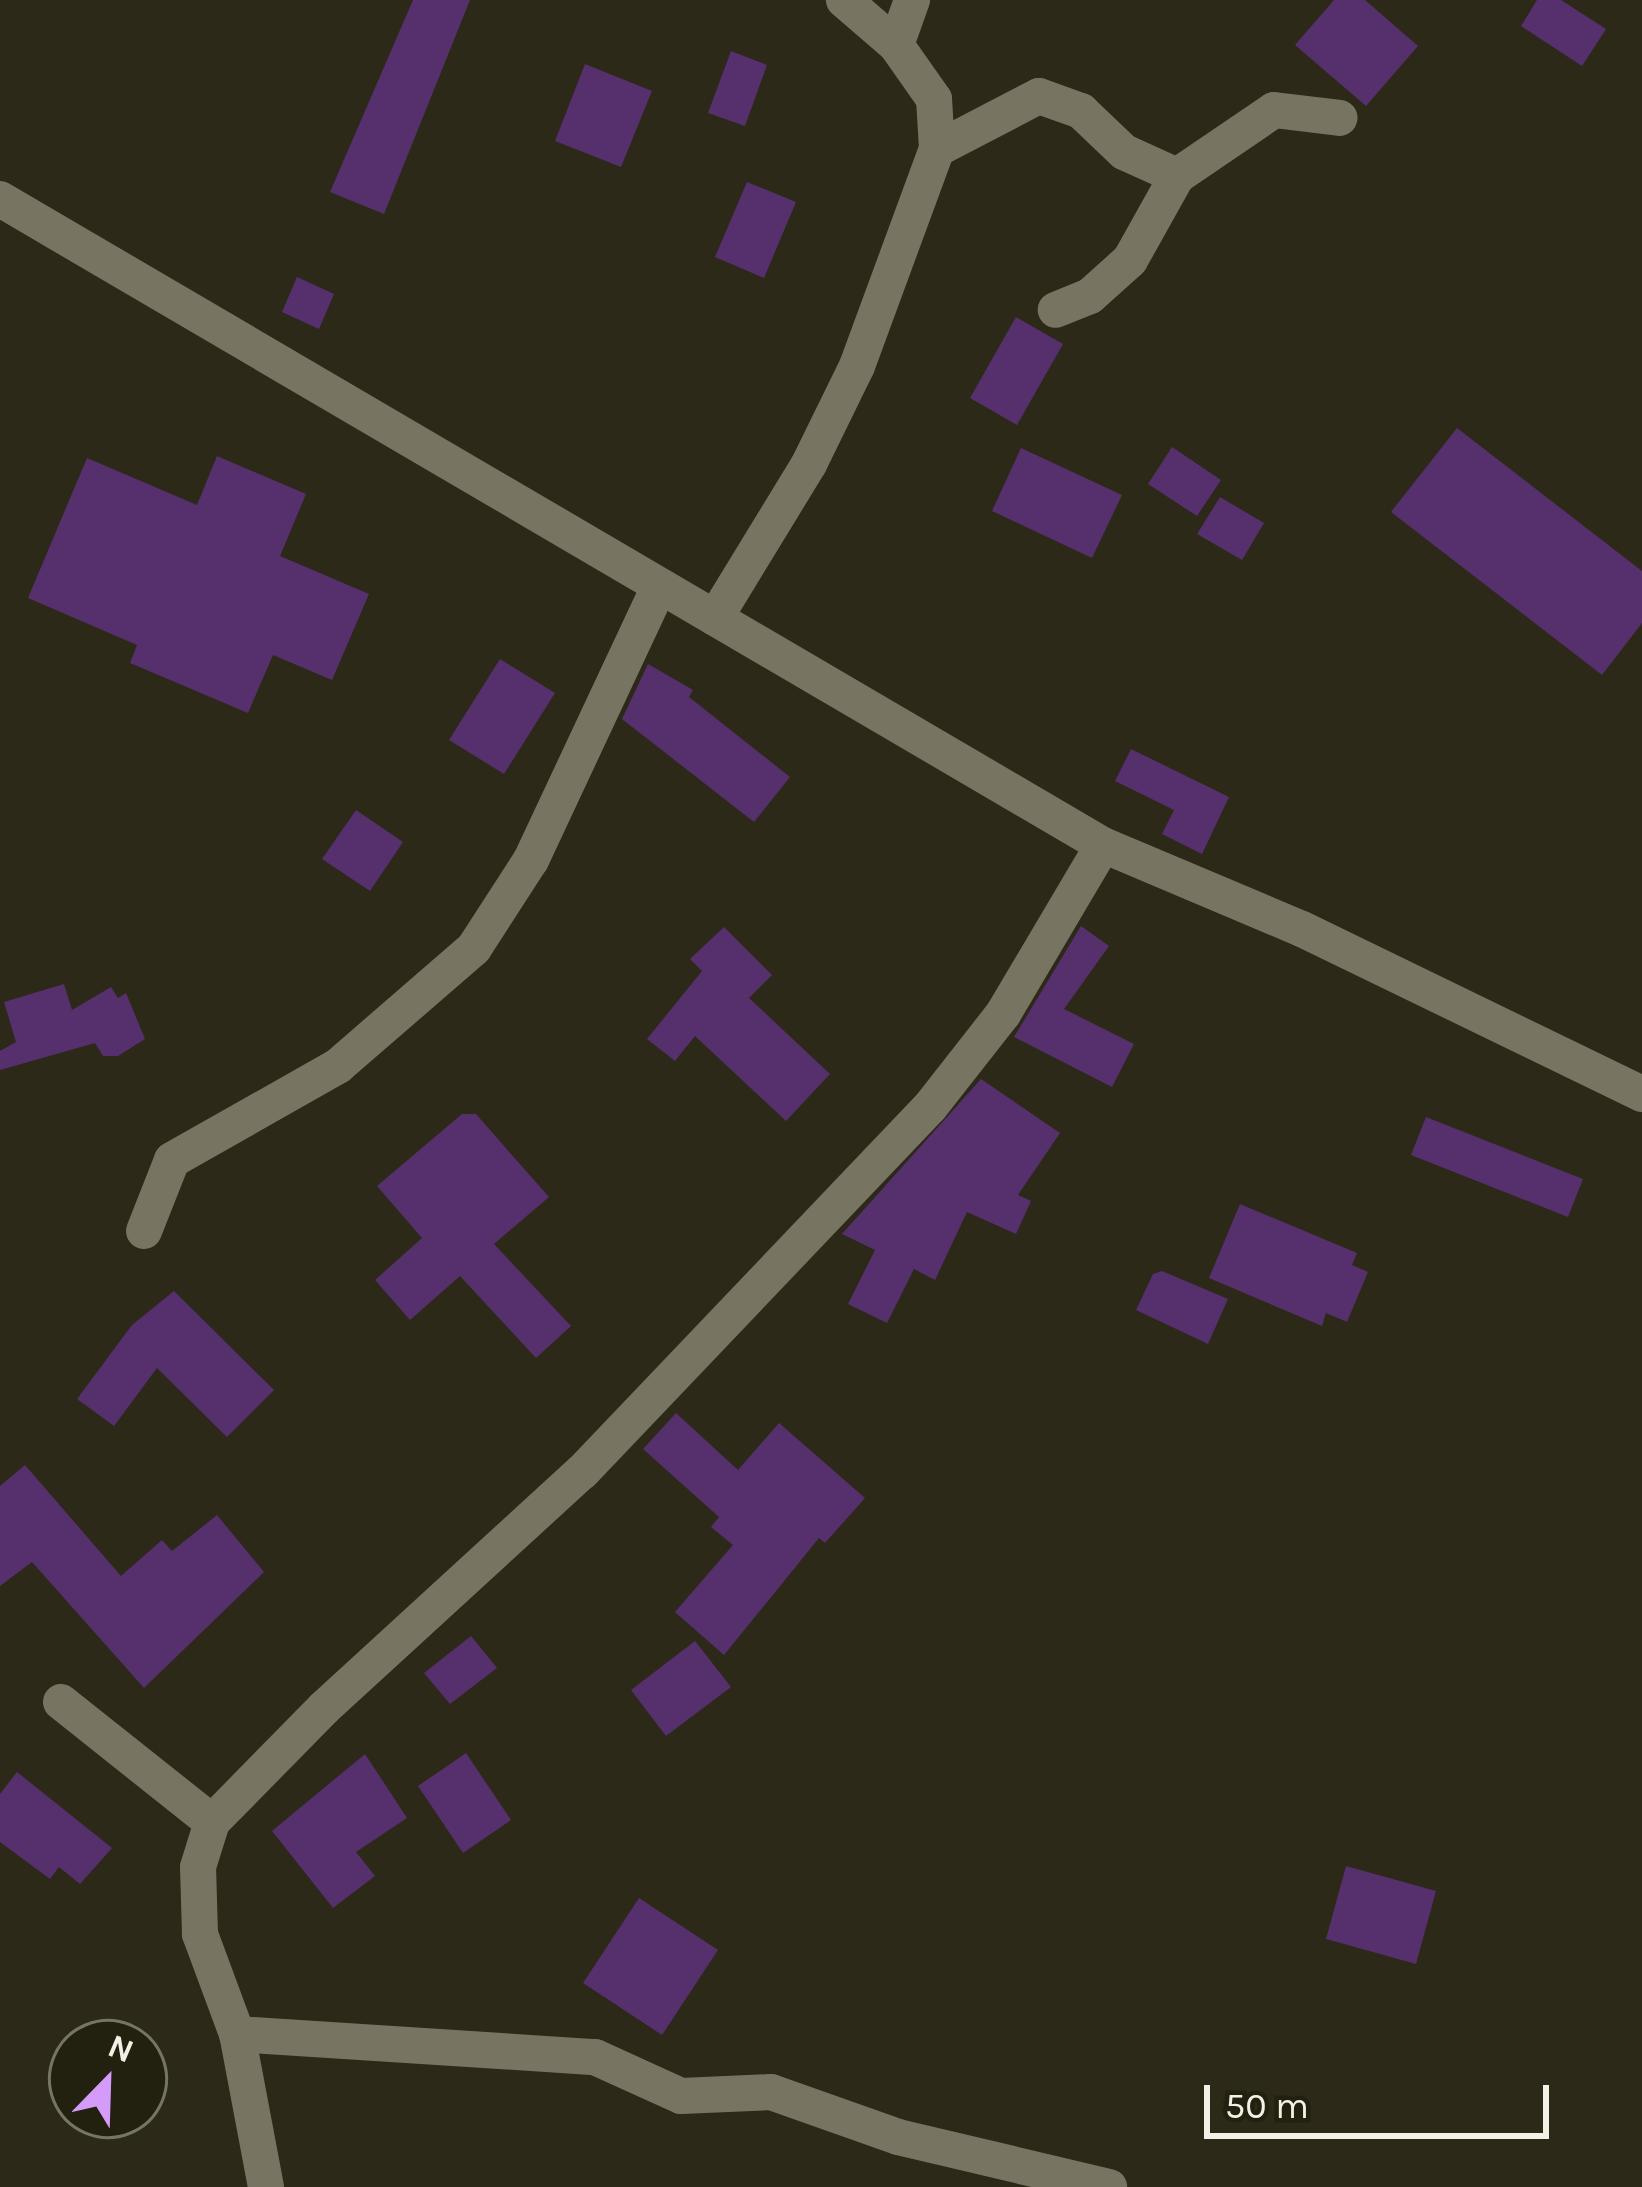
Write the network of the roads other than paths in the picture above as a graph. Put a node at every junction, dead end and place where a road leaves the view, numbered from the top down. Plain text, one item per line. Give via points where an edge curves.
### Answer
1 (844, 0) edge
2 (912, 0) edge
3 (896, 45) junction
4 (1340, 118) dead end
5 (937, 149) junction
6 (1177, 176) junction
7 (0, 199) edge
8 (1056, 310) dead end
9 (659, 587) junction
10 (716, 617) junction
11 (1102, 845) junction
12 (1642, 1094) edge
13 (144, 1231) dead end
14 (61, 1702) dead end
15 (212, 1822) junction
16 (237, 2034) junction
17 (266, 2187) edge
18 (1109, 2187) edge

1 - 3 street
2 - 3 street
3 - 5 street via 934,98
4 - 6 street via 1274,110
5 - 6 street via 1039,96 1081,112 1124,152
5 - 10 street via 857,365 809,464
6 - 8 street via 1130,260 1090,296
7 - 9 street
9 - 10 street
9 - 13 street via 531,860 474,948 338,1066 172,1160
10 - 11 street
11 - 12 street via 1302,929
11 - 15 street via 1003,1014 929,1107 582,1472
14 - 15 street
15 - 16 street via 198,1867 200,1934
16 - 17 street
16 - 18 street via 595,2057 681,2096 771,2092 898,2137

